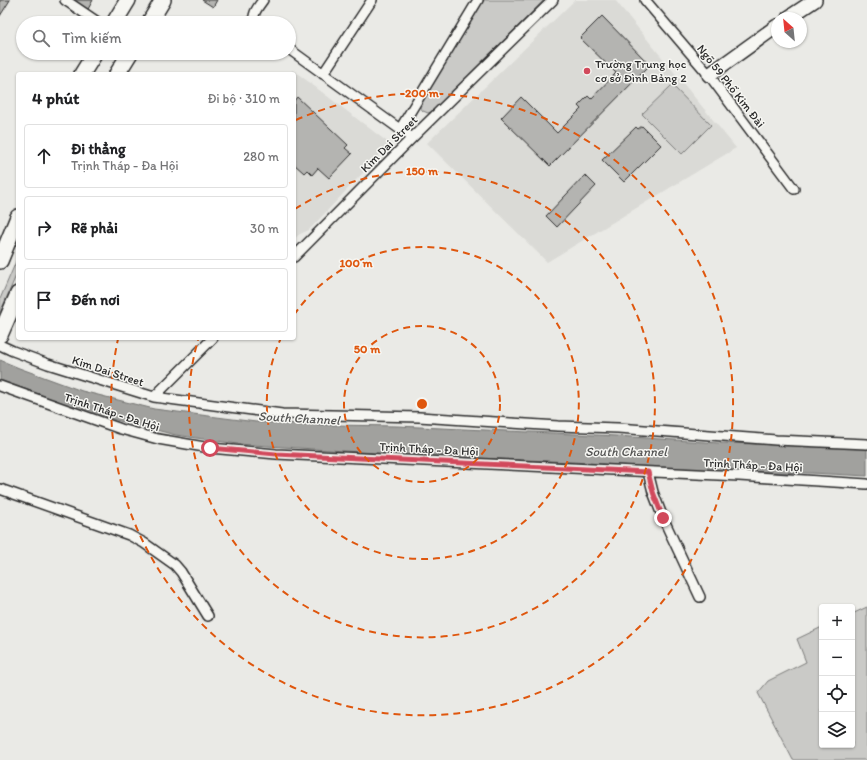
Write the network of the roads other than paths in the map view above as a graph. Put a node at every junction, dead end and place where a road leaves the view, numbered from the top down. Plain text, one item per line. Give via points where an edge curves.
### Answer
1 (65, 0) edge
2 (128, 0) edge
3 (163, 0) edge
4 (263, 0) edge
5 (372, 0) edge
6 (478, 0) edge
7 (553, 0) edge
8 (815, 0) edge
9 (648, 1) edge
10 (797, 12) edge
11 (89, 16) edge
12 (118, 16) edge
13 (153, 16) edge
14 (254, 16) edge
15 (771, 30) edge
16 (296, 55) edge
17 (91, 60) edge
18 (126, 60) edge
19 (83, 72) edge
20 (119, 72) edge
21 (323, 74) junction
22 (709, 75) junction
23 (400, 129) junction
24 (412, 138) junction
25 (794, 189) dead end
26 (16, 222) edge
27 (296, 255) edge
28 (0, 261) edge
29 (16, 298) edge
30 (0, 334) edge
31 (211, 340) edge
32 (0, 345) edge
33 (0, 386) edge
34 (154, 397) junction
35 (867, 444) edge
36 (648, 472) junction
37 (867, 484) edge
38 (0, 489) edge
39 (700, 597) dead end
40 (208, 616) dead end

1 - 11 street
2 - 12 main road
3 - 13 main road
4 - 14 street
5 - 21 street
6 - 23 street
7 - 24 street, Kim Dai Street
8 - 10 main road
9 - 22 street, Ngõ 59 Phố Kim Đài
15 - 22 main road
16 - 21 street
17 - 19 main road
18 - 20 main road
21 - 23 street
22 - 25 street, Ngõ 59 Phố Kim Đài
23 - 24 street
24 - 27 street, Kim Dai Street
26 - 28 main road
29 - 30 main road
31 - 34 street, Kim Dai Street
32 - 34 street, Kim Dai Street via 48,364
33 - 36 street, Trịnh Tháp - Đa Hội via 121,429 158,439 210,448 276,454
34 - 35 street via 282,414 419,417
36 - 37 street, Trịnh Tháp - Đa Hội
36 - 39 street via 663,518
38 - 40 street via 129,535 144,543 178,568

